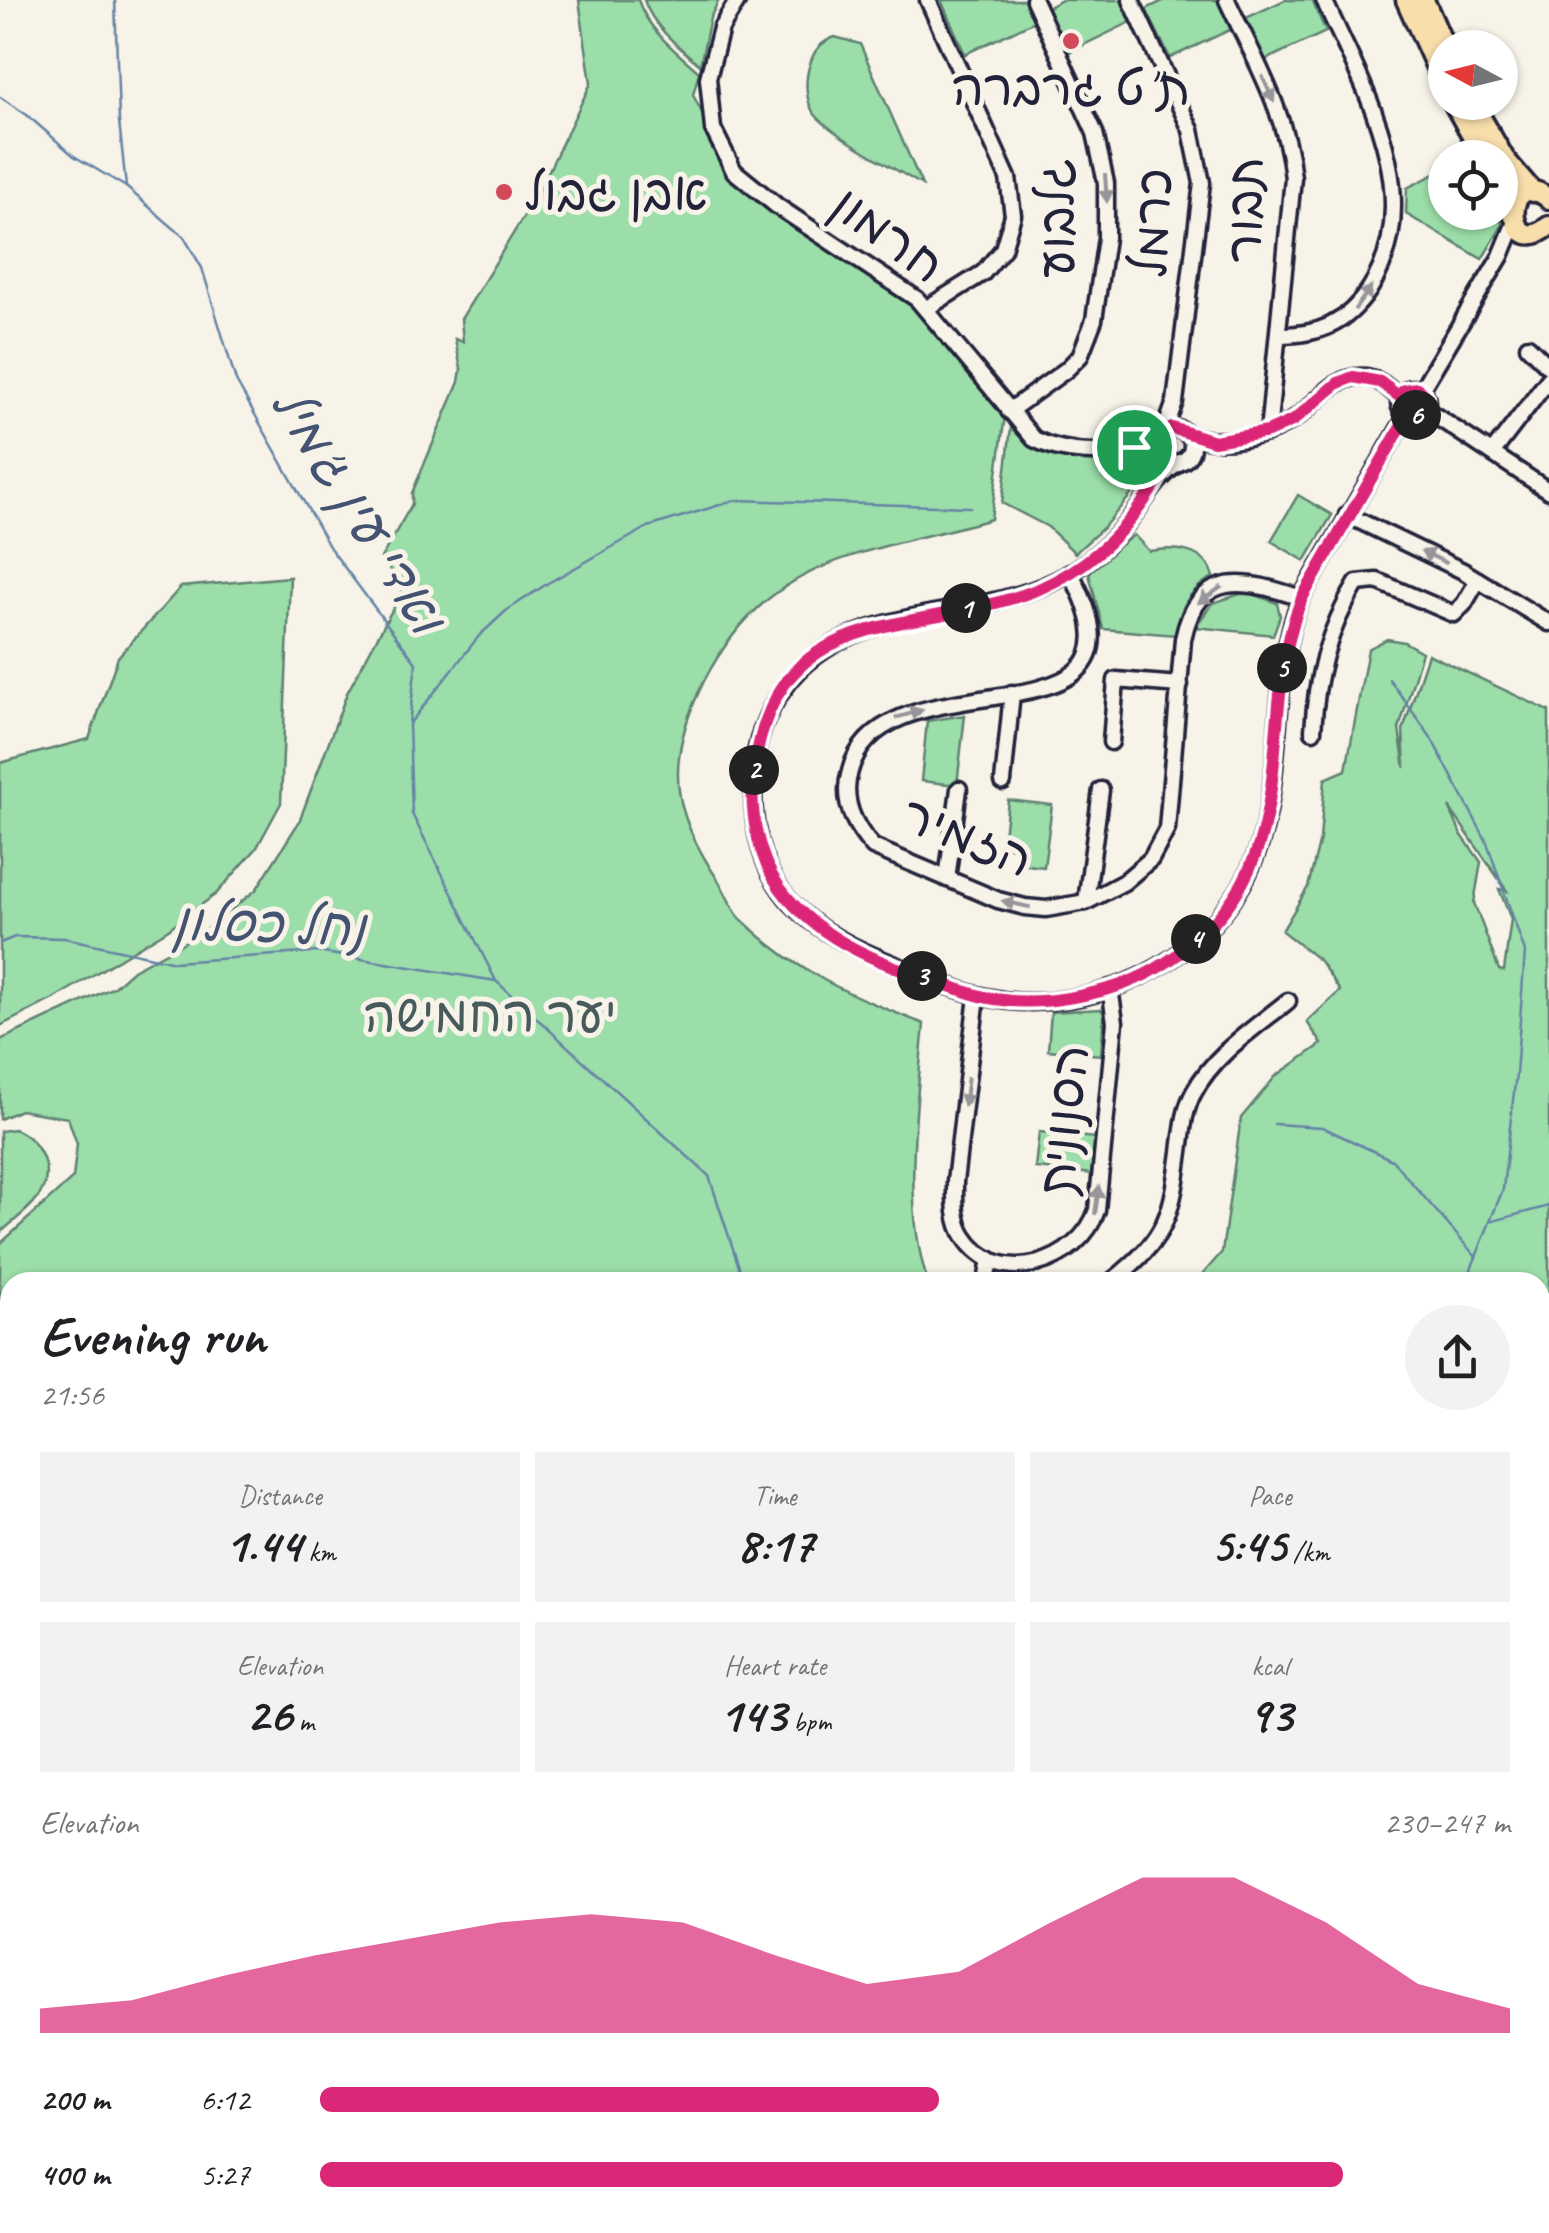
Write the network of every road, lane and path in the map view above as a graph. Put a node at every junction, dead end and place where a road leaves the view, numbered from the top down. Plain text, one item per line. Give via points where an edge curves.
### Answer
1 (738, 0) edge
2 (1034, 0) edge
3 (1131, 0) edge
4 (1227, 0) edge
5 (1324, 0) edge
6 (1406, 0) edge
7 (1424, 0) edge
8 (929, 4) edge
9 (1437, 30) edge
10 (1428, 49) edge
11 (1482, 120) edge
12 (1543, 191) edge
13 (1527, 226) edge
14 (1549, 245) edge
15 (927, 308) junction
16 (1278, 335) junction
17 (1528, 346) dead end
18 (1549, 366) edge
19 (1549, 378) edge
20 (1421, 390) junction
21 (1400, 397) junction
22 (1175, 402) junction
23 (1425, 408) junction
24 (1009, 411) junction
25 (1408, 415) junction
26 (1186, 432) junction
27 (1268, 432) junction
28 (1162, 434) junction
29 (1214, 441) junction
30 (1134, 447) junction
31 (1493, 452) junction
32 (1160, 455) junction
33 (1184, 458) junction
34 (1160, 477) junction
35 (1549, 491) edge
36 (1347, 514) junction
37 (1070, 572) junction
38 (1478, 580) junction
39 (1302, 598) junction
40 (1549, 624) edge
41 (1180, 685) junction
42 (1012, 693) junction
43 (1313, 731) dead end
44 (1111, 742) dead end
45 (1003, 782) dead end
46 (959, 789) dead end
47 (1100, 790) dead end
48 (947, 879) junction
49 (1086, 902) junction
50 (1110, 988) junction
51 (977, 996) junction
52 (1288, 1001) dead end
53 (990, 1259) junction
54 (988, 1272) edge
55 (1124, 1272) edge

1 - 15 street, חרמון via 721,28 708,78 712,129 726,158 760,194
2 -> 24 street, גלבוע via 1095,133 1106,183 1106,238 1094,320 1080,356
3 - 22 street, כרמל via 1190,130 1202,184
4 -> 16 street, תבור via 1280,117 1292,162
16 -> 5 street via 1322,331 1348,316 1381,267 1392,226 1380,129
6 - 10 main road
7 - 9 main road
8 - 15 street via 1010,187 1013,215 1002,249 972,282
11 - 12 main road via 1504,158
12 - 13 main road via 1515,202
13 - 14 main road
13 - 20 street via 1501,256
15 - 24 street, חרמון
16 - 27 street, תבור
17 - 18 street
19 - 31 street
20 - 21 street via 1408,388
20 - 23 street
21 - 25 street
21 - 27 street via 1380,382 1353,377
22 - 26 street, כרמל
22 - 28 street, כרמל
23 - 25 street
23 - 31 street
24 - 30 street, חרמון via 1050,447
25 - 36 street
26 - 28 street via 1172,428
26 - 29 street
26 - 33 street via 1192,446
27 - 29 street
28 - 30 street, חרמון
28 - 32 street
29 - 33 street
30 - 32 street, חרמון
31 - 35 street
32 - 33 street via 1169,462
32 - 34 street
33 - 34 street
34 - 37 street via 1120,532
38 -> 36 street
36 - 39 street
37 - 42 street, הזמיר via 1089,611 1089,654 1072,677
37 - 51 street via 993,603 835,641 785,686 757,749 757,832 764,859 791,904 829,936
38 - 40 street
38 - 43 street via 1454,614 1378,581 1357,583 1324,651
39 -> 41 street, הזמיר via 1238,582 1210,590 1186,624
39 - 50 street via 1282,670 1268,819 1250,868 1224,910 1189,946 1144,976
41 - 44 street via 1116,680
41 - 49 street, הזמיר via 1167,829 1140,870
42 - 45 street
48 -> 42 street, הזמיר via 885,853 862,835 846,800 850,766 870,734 898,716
46 - 48 street
47 - 49 street
49 -> 48 street, הזמיר via 1026,907
50 - 51 street via 1029,1002
53 -> 50 street, הסנונית via 1018,1266 1046,1262 1074,1248 1093,1222 1115,1022
51 -> 53 street, הסנונית via 955,1208 965,1238
52 - 55 street via 1216,1063 1193,1093 1164,1228
53 - 54 street

